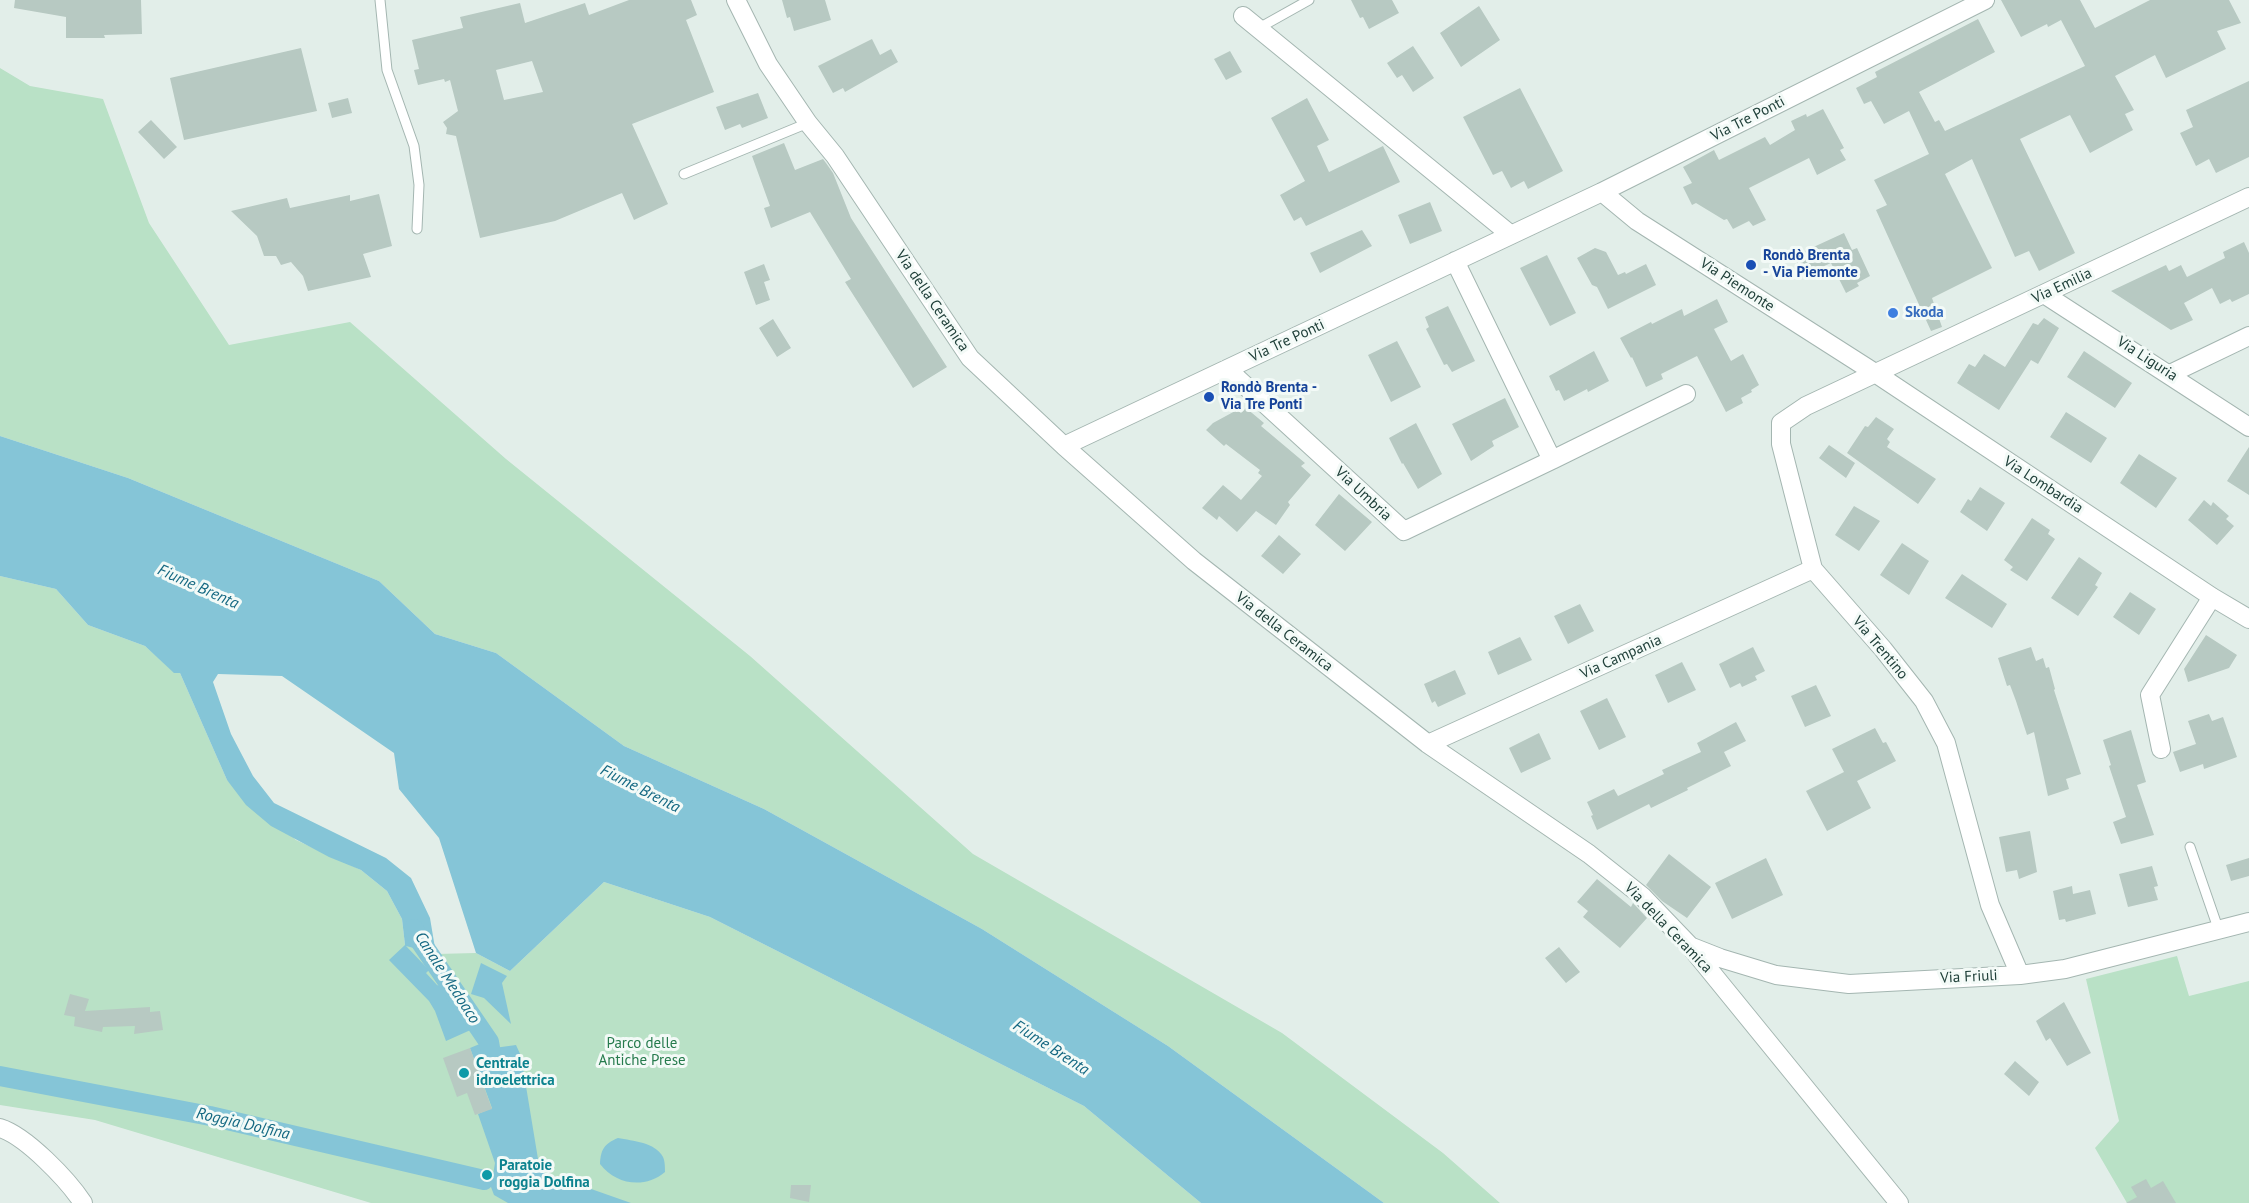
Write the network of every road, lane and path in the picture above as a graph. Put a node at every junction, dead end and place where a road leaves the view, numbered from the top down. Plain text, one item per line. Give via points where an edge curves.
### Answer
1 (380, 0) edge
2 (736, 0) edge
3 (1309, 0) edge
4 (1984, 0) edge
5 (1243, 16) dead end
6 (1259, 27) junction
7 (808, 123) junction
8 (684, 174) dead end
9 (1602, 192) junction
10 (2249, 198) edge
11 (417, 229) dead end
12 (1511, 235) junction
13 (1455, 261) junction
14 (2044, 294) junction
15 (2249, 336) edge
16 (1227, 369) junction
17 (1875, 374) junction
18 (2170, 374) junction
19 (1686, 394) dead end
20 (2249, 427) edge
21 (1064, 447) junction
22 (1552, 460) junction
23 (1813, 569) junction
24 (2212, 597) junction
25 (2249, 619) edge
26 (1428, 744) junction
27 (2161, 749) dead end
28 (2190, 847) dead end
29 (2249, 922) edge
30 (2219, 931) junction
31 (1689, 945) junction
32 (2020, 975) junction
33 (0, 1128) edge
34 (83, 1203) edge
35 (1899, 1203) edge

1 - 11 lane via 387,70 414,146 419,185
2 - 7 street, Via della Ceramica via 768,64
3 - 6 lane
4 - 9 street, Via Tre Ponti
5 - 6 street
6 - 12 street
7 - 8 lane
7 - 21 street, Via della Ceramica via 835,156 970,358
9 - 12 street, Via Tre Ponti
9 - 17 street, Via Piemonte via 1637,221
10 - 14 street, Via Emilia
12 - 13 street, Via Tre Ponti
13 - 16 street, Via Tre Ponti
13 - 22 street
14 - 17 street, Via Emilia
14 - 18 street, Via Liguria
15 - 18 street
16 - 21 street, Via Tre Ponti
16 - 22 street, Via Umbria via 1404,531
17 - 23 street, Via Trentino via 1806,406 1781,423 1781,444
17 - 24 street, Via Lombardia
18 - 20 street, Via Liguria
19 - 22 street, Via Umbria
21 - 26 street, Via della Ceramica via 1194,561
23 - 26 street, Via Campania
23 - 32 street, Via Trentino via 1924,701 1946,743 1990,905
24 - 25 street, Via Lombardia
24 - 27 street via 2150,695
26 - 31 street, Via della Ceramica via 1589,854 1642,896
28 - 30 lane
29 - 30 street, Via Friuli
30 - 32 street, Via Friuli via 2065,969
31 - 32 street, Via Friuli via 1776,975 1849,984
31 - 35 street, Via della Ceramica
33 - 34 street via 35,1151

